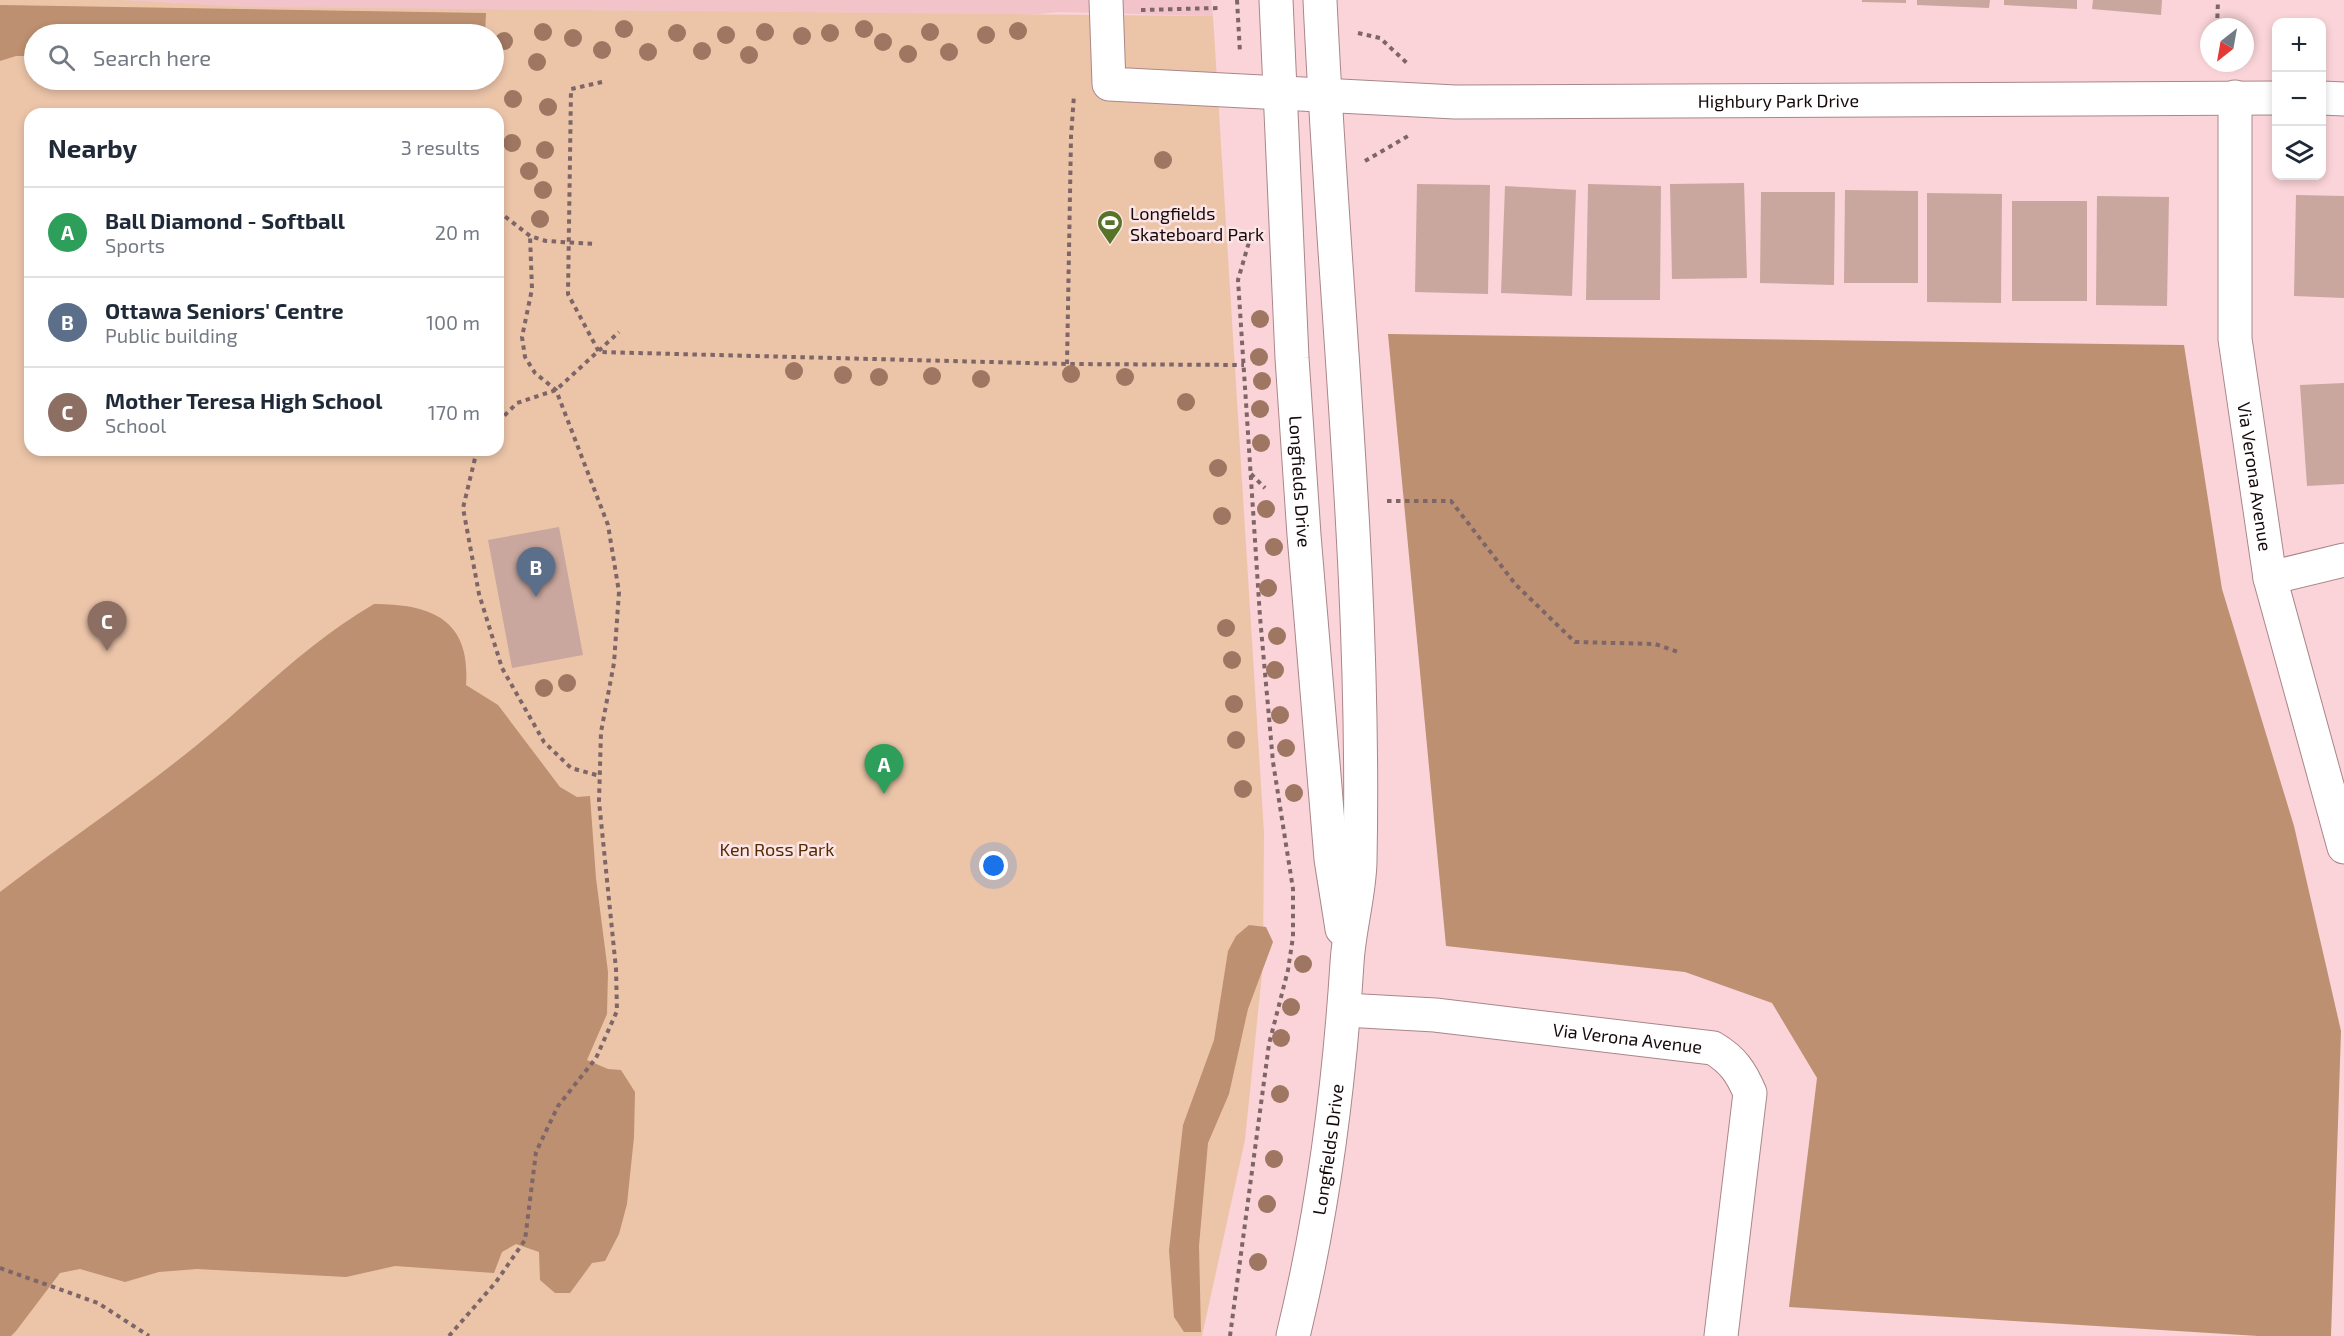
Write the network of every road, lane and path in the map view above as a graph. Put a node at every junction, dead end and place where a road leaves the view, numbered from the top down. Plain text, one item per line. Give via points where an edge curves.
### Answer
1 (1106, 0) edge
2 (1237, 0) edge
3 (1276, 0) edge
4 (1320, 0) edge
5 (2218, 0) edge
6 (1218, 8) dead end
7 (1139, 10) dead end
8 (2217, 18) edge
9 (1238, 22) dead end
10 (602, 82) dead end
11 (1075, 85) dead end
12 (1281, 94) junction
13 (1326, 95) junction
14 (2235, 97) junction
15 (2272, 98) edge
16 (2326, 98) edge
17 (2344, 99) edge
18 (504, 216) edge
19 (530, 236) junction
20 (568, 243) junction
21 (595, 244) dead end
22 (1238, 280) dead end
23 (619, 332) dead end
24 (598, 352) junction
25 (1067, 364) junction
26 (1244, 365) junction
27 (556, 390) junction
28 (504, 416) edge
29 (476, 456) edge
30 (1387, 501) dead end
31 (2344, 560) edge
32 (2270, 578) junction
33 (1678, 652) dead end
34 (600, 776) junction
35 (2344, 846) edge
36 (1347, 960) junction
37 (1345, 1010) junction
38 (0, 1268) edge
39 (149, 1336) edge
40 (449, 1336) edge
41 (1230, 1336) edge
42 (1293, 1336) edge
43 (1721, 1336) edge

1 - 12 street, Highbury Park Drive via 1109,84
2 - 9 path
3 - 12 street, Longfields Drive
4 - 13 street, Longfields Drive
5 - 8 path
6 - 7 path
10 - 20 path via 571,88
11 - 25 path
12 - 13 street, Highbury Park Drive
12 - 36 street, Longfields Drive via 1304,535 1331,859
13 - 14 street, Highbury Park Drive via 1548,102
13 - 36 street, Longfields Drive via 1358,647 1360,865
14 - 15 street, Highbury Park Drive
14 - 32 street, Via Verona Avenue via 2235,339
16 - 17 street
18 - 19 path
19 - 20 path
19 - 27 path via 532,288 522,337 525,357 535,373
20 - 21 path
20 - 24 path via 568,294
22 - 26 path
23 - 24 path
24 - 25 path
24 - 27 path
25 - 26 path
26 - 41 path via 1273,762 1293,889 1293,937 1269,1044
27 - 28 path via 517,403
27 - 34 path via 608,525 619,592
29 - 34 path via 463,508 479,594 502,668 544,742 571,768
30 - 33 path via 1451,501 1516,585 1575,642 1655,644
31 - 32 street
32 - 35 street, Via Verona Avenue
34 - 40 path via 617,1011 596,1058 558,1106 536,1152 525,1240
36 - 37 street, Longfields Drive
37 - 42 street, Longfields Drive via 1330,1146
37 - 43 street, Via Verona Avenue via 1435,1015 1702,1046 1730,1058 1750,1093
38 - 39 path via 98,1303

